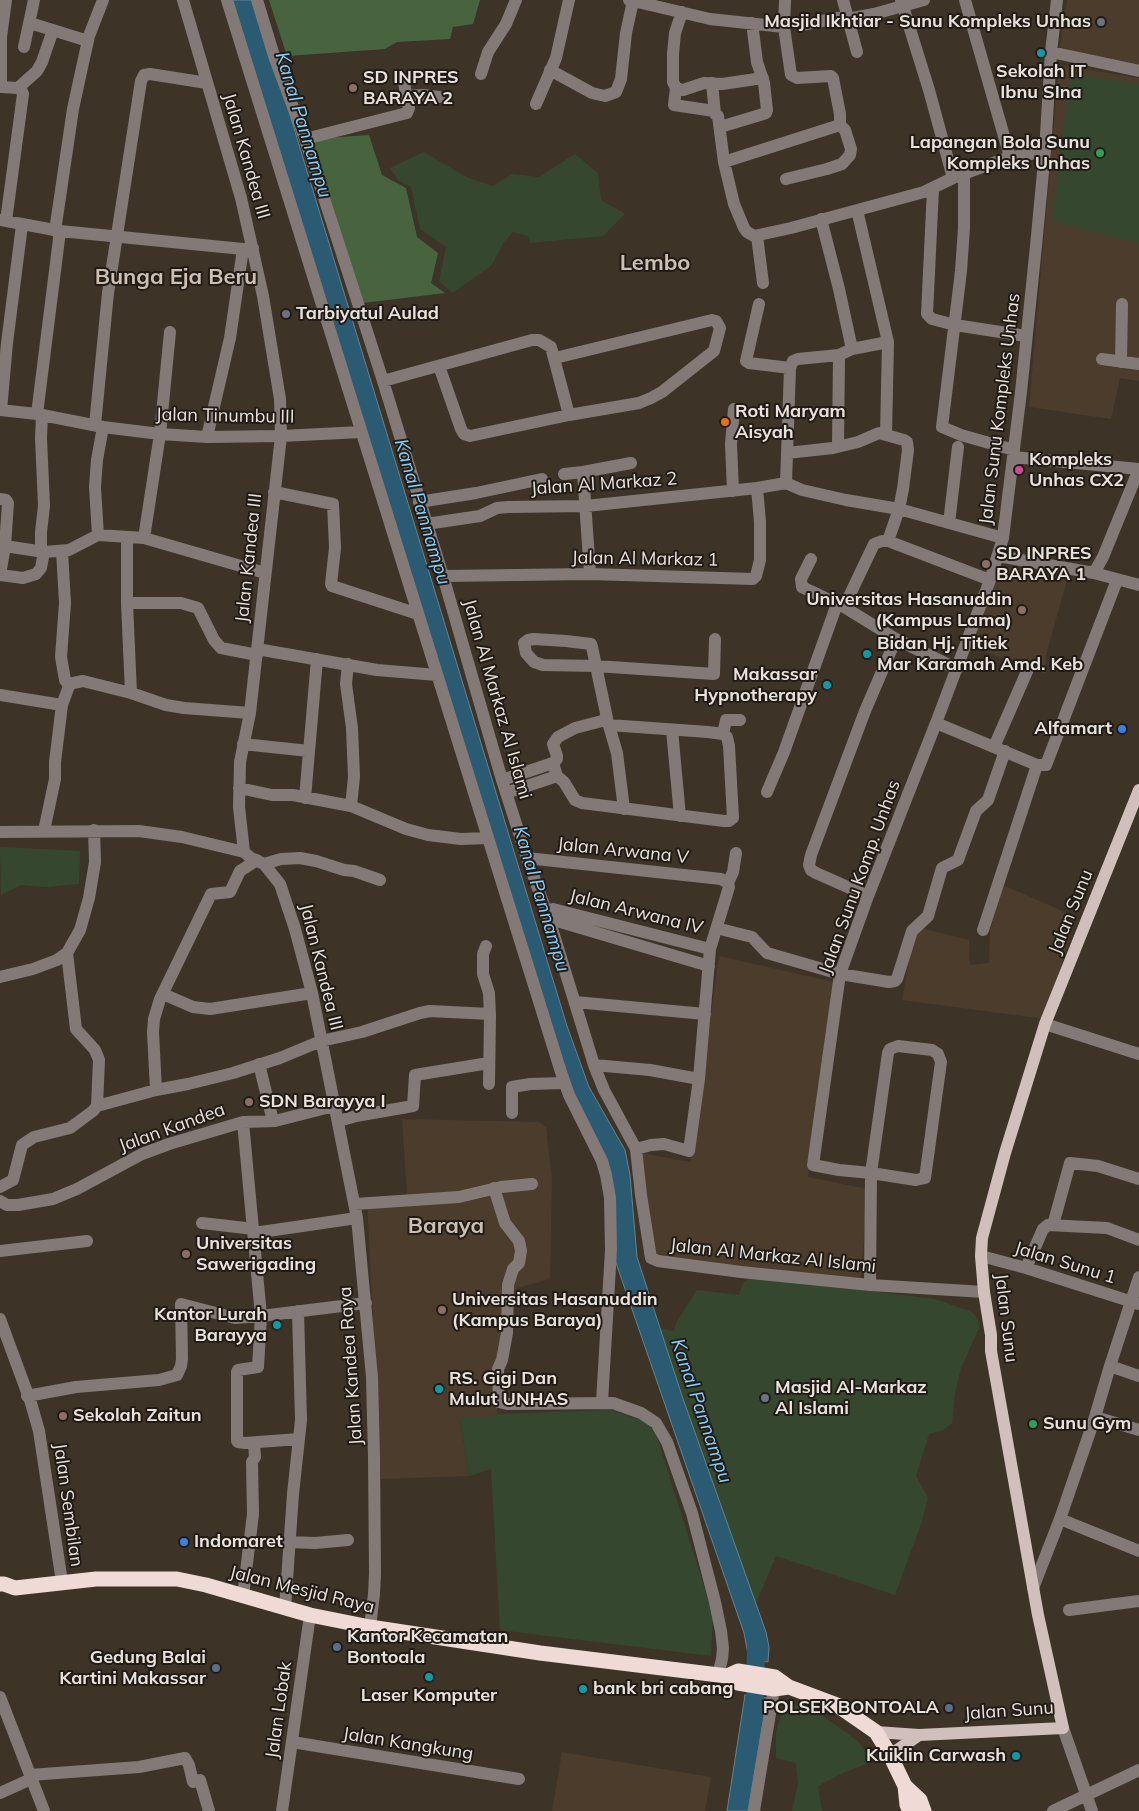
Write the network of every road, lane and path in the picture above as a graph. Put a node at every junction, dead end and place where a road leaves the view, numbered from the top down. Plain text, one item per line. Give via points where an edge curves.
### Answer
1 (6, 0) edge
2 (34, 0) edge
3 (103, 0) edge
4 (183, 0) edge
5 (227, 0) edge
6 (257, 0) edge
7 (516, 0) edge
8 (569, 0) edge
9 (631, 0) edge
10 (785, 0) edge
11 (844, 0) edge
12 (924, 0) edge
13 (966, 0) edge
14 (1057, 0) edge
15 (902, 3) edge
16 (682, 12) junction
17 (848, 16) junction
18 (30, 23) junction
19 (752, 23) junction
20 (801, 25) dead end
21 (784, 27) junction
22 (53, 30) junction
23 (88, 41) junction
24 (24, 47) dead end
25 (857, 52) dead end
26 (1051, 52) junction
27 (550, 70) junction
28 (1139, 71) edge
29 (481, 74) dead end
30 (763, 78) junction
31 (404, 81) dead end
32 (207, 83) junction
33 (712, 84) junction
34 (1, 87) edge
35 (18, 88) junction
36 (676, 88) junction
37 (406, 96) junction
38 (439, 97) dead end
39 (536, 104) dead end
40 (714, 111) junction
41 (840, 125) junction
42 (720, 127) junction
43 (305, 139) junction
44 (1045, 151) junction
45 (1010, 157) junction
46 (724, 162) junction
47 (958, 176) junction
48 (786, 178) dead end
49 (933, 189) junction
50 (857, 210) junction
51 (821, 219) junction
52 (3, 220) edge
53 (22, 225) junction
54 (57, 231) junction
55 (757, 236) junction
56 (117, 238) junction
57 (248, 248) junction
58 (762, 283) dead end
59 (759, 304) dead end
60 (1122, 304) dead end
61 (955, 325) junction
62 (170, 332) dead end
63 (1026, 336) junction
64 (888, 342) junction
65 (3, 343) edge
66 (852, 349) junction
67 (839, 355) junction
68 (554, 358) junction
69 (1102, 359) dead end
70 (1121, 362) junction
71 (1139, 364) edge
72 (439, 366) junction
73 (790, 368) junction
74 (383, 381) junction
75 (734, 409) dead end
76 (0, 410) edge
77 (40, 414) junction
78 (569, 415) junction
79 (99, 426) junction
80 (360, 432) junction
81 (160, 434) junction
82 (886, 434) junction
83 (281, 436) junction
84 (207, 437) junction
85 (838, 446) junction
86 (958, 447) dead end
87 (787, 453) junction
88 (1013, 453) junction
89 (632, 463) dead end
90 (583, 472) junction
91 (564, 474) dead end
92 (542, 478) dead end
93 (786, 483) junction
94 (757, 488) junction
95 (733, 491) junction
96 (274, 492) junction
97 (0, 499) edge
98 (420, 502) junction
99 (586, 506) junction
100 (899, 509) junction
101 (949, 523) junction
102 (426, 524) junction
103 (98, 535) junction
104 (127, 537) junction
105 (144, 538) junction
106 (1003, 538) junction
107 (888, 541) junction
108 (5, 546) junction
109 (43, 551) junction
110 (62, 551) junction
111 (998, 556) junction
112 (810, 559) dead end
113 (265, 573) junction
114 (1094, 573) junction
115 (590, 574) junction
116 (0, 575) edge
117 (443, 576) junction
118 (990, 580) junction
119 (1117, 580) junction
120 (1139, 585) edge
121 (126, 603) junction
122 (840, 605) junction
123 (418, 614) junction
124 (715, 639) dead end
125 (896, 639) junction
126 (257, 652) junction
127 (318, 659) junction
128 (348, 664) junction
129 (596, 666) junction
130 (957, 669) junction
131 (1028, 669) dead end
132 (437, 675) junction
133 (69, 686) junction
134 (131, 693) junction
135 (0, 695) edge
136 (62, 706) junction
137 (250, 713) junction
138 (740, 720) dead end
139 (608, 721) junction
140 (936, 723) junction
141 (672, 730) junction
142 (723, 734) junction
143 (243, 744) junction
144 (999, 749) junction
145 (309, 751) junction
146 (553, 763) junction
147 (1041, 765) junction
148 (557, 776) junction
149 (502, 780) junction
150 (239, 788) junction
151 (1139, 790) edge
152 (767, 792) dead end
153 (506, 793) junction
154 (305, 798) junction
155 (352, 806) junction
156 (624, 809) junction
157 (680, 816) junction
158 (44, 830) junction
159 (94, 830) junction
160 (0, 832) edge
161 (488, 838) junction
162 (244, 852) junction
163 (736, 853) dead end
164 (527, 858) junction
165 (260, 862) junction
166 (380, 880) dead end
167 (728, 883) junction
168 (868, 896) junction
169 (724, 930) dead end
170 (983, 930) dead end
171 (486, 946) dead end
172 (710, 949) junction
173 (67, 953) junction
174 (709, 966) junction
175 (840, 974) junction
176 (0, 977) edge
177 (312, 993) junction
178 (163, 994) junction
179 (575, 1002) junction
180 (490, 1014) junction
181 (705, 1014) junction
182 (1045, 1024) junction
183 (321, 1041) junction
184 (1139, 1054) edge
185 (489, 1063) junction
186 (259, 1064) junction
187 (594, 1065) junction
188 (699, 1079) junction
189 (564, 1083) junction
190 (489, 1084) dead end
191 (156, 1090) junction
192 (97, 1106) junction
193 (334, 1106) junction
194 (512, 1113) dead end
195 (274, 1121) junction
196 (339, 1121) junction
197 (243, 1122) junction
198 (636, 1149) junction
199 (871, 1173) junction
200 (1139, 1180) edge
201 (532, 1184) dead end
202 (0, 1187) edge
203 (494, 1188) junction
204 (0, 1201) edge
205 (355, 1204) junction
206 (357, 1218) junction
207 (202, 1223) dead end
208 (1053, 1224) junction
209 (254, 1231) junction
210 (1139, 1240) edge
211 (87, 1241) dead end
212 (0, 1251) edge
213 (981, 1256) junction
214 (1026, 1268) junction
215 (1139, 1277) edge
216 (870, 1286) junction
217 (984, 1292) junction
218 (366, 1302) junction
219 (1135, 1303) edge
220 (298, 1311) junction
221 (261, 1316) junction
222 (0, 1319) edge
223 (1110, 1366) junction
224 (1139, 1376) edge
225 (27, 1396) junction
226 (602, 1402) junction
227 (1095, 1417) junction
228 (1139, 1430) edge
229 (299, 1439) junction
230 (254, 1442) junction
231 (1060, 1519) junction
232 (348, 1540) dead end
233 (289, 1542) junction
234 (1139, 1551) edge
235 (62, 1582) junction
236 (0, 1584) edge
237 (16, 1588) junction
238 (1033, 1588) junction
239 (0, 1594) edge
240 (243, 1596) junction
241 (1139, 1601) edge
242 (285, 1608) junction
243 (1069, 1610) dead end
244 (310, 1615) junction
245 (370, 1627) junction
246 (722, 1676) junction
247 (775, 1685) junction
248 (0, 1698) edge
249 (5, 1722) edge
250 (1063, 1728) junction
251 (876, 1732) junction
252 (919, 1735) junction
253 (292, 1742) junction
254 (890, 1755) junction
255 (1139, 1770) edge
256 (31, 1777) junction
257 (519, 1779) dead end
258 (905, 1786) junction
259 (0, 1793) edge
260 (1085, 1795) junction
261 (44, 1811) edge
262 (209, 1811) edge
263 (282, 1811) edge
264 (754, 1811) edge
265 (910, 1811) edge
266 (924, 1811) edge
267 (1053, 1811) edge
268 (1092, 1811) edge

1 - 34 street
2 - 18 street
3 - 23 street
4 - 32 street, Jalan Kandea III
5 - 80 street
6 - 43 street, Jalan Al Markaz Al Islami
7 - 29 street via 506,24 488,52
8 - 27 street via 556,58
9 - 16 street
9 - 27 street via 621,79 616,92 605,96 592,93
10 - 21 street
11 - 17 street
12 - 15 street
13 - 45 street
14 - 26 street, Jalan Sunu Kompleks Unhas
15 - 17 street via 853,18
15 - 47 street
16 - 19 street via 710,19
16 - 36 street via 672,54
17 - 20 street
17 - 25 street
18 - 22 street
18 - 24 street
19 - 21 street
19 - 30 street
21 - 41 street via 791,75 797,78 834,78
22 - 23 street
22 - 35 street via 37,71
23 - 54 street via 73,109
26 - 28 street
26 - 44 street, Jalan Sunu Kompleks Unhas
27 - 39 street
30 - 33 street
30 - 42 street via 766,113
31 - 37 street
32 - 56 street via 150,74 143,77
32 - 57 street, Jalan Kandea III via 241,198
33 - 36 street via 704,83 683,90
33 - 40 street
34 - 35 street
35 - 52 street via 23,99
36 - 40 street via 674,106
37 - 38 street
37 - 43 street via 407,114
40 - 42 street
41 - 46 street
41 - 48 street via 851,149 850,156 842,164
42 - 46 street
43 - 74 street, Jalan Al Markaz Al Islami
44 - 45 street
44 - 63 street, Jalan Sunu Kompleks Unhas
45 - 47 street
46 - 55 street via 742,225 747,232
47 - 49 street
47 - 61 street via 964,228
49 - 50 street
49 - 61 street via 927,312 932,319
50 - 51 street
50 - 64 street
51 - 55 street
51 - 66 street
52 - 53 street
53 - 54 street
53 - 65 street
54 - 56 street
54 - 77 street
55 - 58 street
56 - 57 street
56 - 79 street via 104,320
57 - 83 street, Jalan Kandea III via 276,370
57 - 84 street
59 - 73 street via 746,360
60 - 70 street
61 - 63 street
61 - 88 street via 942,427
62 - 81 street
63 - 88 street, Jalan Sunu Kompleks Unhas
64 - 66 street
64 - 82 street
65 - 76 street
66 - 67 street
67 - 73 street via 798,359
67 - 85 street
68 - 72 street via 551,347 532,340
68 - 78 street
68 - 78 street via 712,320 719,324 714,351 662,392 639,403
69 - 70 street
70 - 71 street
72 - 74 street
72 - 78 street via 464,434 470,436
73 - 87 street
74 - 98 street, Jalan Al Markaz Al Islami
75 - 95 street via 731,444
76 - 77 street, Jalan Tinumbu III
77 - 79 street, Jalan Tinumbu III
77 - 109 street
79 - 81 street, Jalan Tinumbu III
79 - 103 street via 95,487
80 - 83 street, Jalan Tinumbu III
80 - 123 street
81 - 84 street, Jalan Tinumbu III
81 - 105 street
82 - 85 street via 879,433
82 - 100 street via 904,440 908,446
83 - 84 street, Jalan Tinumbu III
83 - 96 street, Jalan Kandea III
85 - 87 street
86 - 101 street
87 - 93 street
88 - 106 street, Jalan Sunu Kompleks Unhas
88 - 114 street via 1139,470
89 - 90 street
90 - 91 street
90 - 99 street
92 - 98 street
93 - 94 street, Jalan Al Markaz 2
93 - 100 street via 802,490
94 - 95 street, Jalan Al Markaz 2
94 - 115 street, Jalan Al Markaz 1 via 760,560 754,579
95 - 99 street, Jalan Al Markaz 2
96 - 113 street, Jalan Kandea III
96 - 123 street via 333,504 335,548 332,586
97 - 108 street via 8,501
98 - 102 street, Jalan Al Markaz Al Islami
99 - 102 street, Jalan Al Markaz 2 via 497,508 480,516
99 - 115 street
100 - 101 street
100 - 107 street
101 - 106 street
102 - 117 street, Jalan Al Markaz Al Islami
103 - 104 street
103 - 110 street
104 - 105 street
104 - 121 street
105 - 113 street
106 - 111 street, Jalan Sunu Kompleks Unhas
107 - 118 street
107 - 122 street via 874,544
108 - 109 street
108 - 116 street
109 - 110 street
109 - 116 street via 42,568 36,574 23,578
110 - 133 street via 66,603 62,657
111 - 114 street
111 - 118 street, Jalan Sunu Kompleks Unhas
112 - 122 street via 801,585
113 - 126 street, Jalan Kandea III
114 - 119 street
115 - 117 street, Jalan Al Markaz 1
117 - 149 street, Jalan Al Markaz Al Islami
118 - 130 street, Jalan Sunu Kompleks Unhas
119 - 120 street
119 - 147 street
121 - 126 street via 181,603 198,608 221,648
121 - 134 street
122 - 125 street
122 - 152 street
123 - 132 street
124 - 129 street via 714,674
125 - 130 street
125 - 168 street via 809,865 816,873
126 - 127 street
126 - 137 street, Jalan Kandea III
127 - 128 street
127 - 145 street
128 - 132 street
128 - 155 street via 346,684 354,777
129 - 129 street via 543,665 529,657 524,643 534,639 589,643
129 - 139 street
130 - 140 street, Jalan Sunu Kompleks Unhas
131 - 144 street
132 - 161 street
133 - 134 street via 83,681
133 - 136 street
134 - 137 street via 184,708
135 - 136 street
136 - 158 street via 55,778
137 - 143 street, Jalan Kandea III
138 - 142 street via 726,720
139 - 141 street
139 - 146 street via 582,725 558,737 554,744 557,759
139 - 156 street via 617,753
140 - 144 street
140 - 168 street, Jalan Sunu Komp. Unhas
141 - 142 street
141 - 157 street
142 - 157 street via 729,741 734,818 724,821
143 - 145 street
143 - 150 street, Jalan Kandea III
144 - 147 street
144 - 175 street via 988,800 976,811 958,860 942,868 928,916 912,931 898,979 889,982
145 - 154 street
146 - 148 street
146 - 149 street
147 - 170 street
148 - 153 street
148 - 156 street via 575,800
149 - 153 street, Jalan Al Markaz Al Islami
150 - 154 street
150 - 162 street, Jalan Kandea III
151 - 182 main road, Jalan Sunu
153 - 164 street, Jalan Al Markaz Al Islami
154 - 155 street
155 - 161 street via 428,835
156 - 157 street
158 - 159 street
158 - 160 street
159 - 162 street via 156,833
159 - 173 street via 95,862 88,903 80,930
161 - 189 street
162 - 165 street, Jalan Kandea III
163 - 167 street
164 - 167 street, Jalan Arwana V
164 - 179 street, Jalan Al Markaz Al Islami
165 - 166 street via 300,858
165 - 177 street, Jalan Kandea III via 280,884
165 - 178 street via 240,871 230,892 209,896
167 - 172 street via 729,891
168 - 175 street, Jalan Sunu Komp. Unhas
169 - 175 street via 752,937 767,953
171 - 180 street via 483,974 489,992
172 - 174 street
172 - 174 street, Jalan Arwana IV via 555,915
173 - 176 street via 33,969
173 - 192 street via 76,1029 95,1050 99,1060
174 - 181 street
175 - 199 street, Jalan Sunu Komp. Unhas via 813,1165
177 - 178 street via 210,1009 193,1007
177 - 183 street, Jalan Kandea III
178 - 191 street via 153,1032
179 - 181 street
179 - 187 street, Jalan Al Markaz Al Islami
180 - 183 street via 420,1013 370,1030
180 - 185 street
181 - 188 street
182 - 184 street
182 - 213 main road, Jalan Sunu via 1005,1153 982,1238
183 - 186 street
183 - 193 street, Jalan Kandea III
185 - 190 street
185 - 196 street via 415,1075 413,1106
186 - 191 street
186 - 195 street
187 - 188 street
187 - 198 street, Jalan Al Markaz Al Islami
188 - 198 street via 689,1151 664,1144
189 - 194 street via 512,1087
189 - 226 street via 602,1161 610,1198 611,1250
191 - 192 street
192 - 202 street via 70,1128 34,1137 22,1145 13,1180
193 - 195 street, Jalan Kandea
193 - 196 street, Jalan Kandea Raya
195 - 197 street, Jalan Kandea
196 - 205 street, Jalan Kandea Raya
197 - 204 street, Jalan Kandea via 157,1148 53,1199 18,1205
197 - 209 street
198 - 216 street, Jalan Al Markaz Al Islami via 653,1260
199 - 199 street via 916,1180 923,1180 926,1176 941,1062 932,1050 898,1046 888,1053
199 - 216 street
200 - 208 street via 1098,1166 1070,1162
201 - 203 street
203 - 205 street via 459,1198
203 - 226 street via 505,1223 519,1241 521,1251 508,1285 507,1334 498,1368 499,1402
205 - 206 street, Jalan Kandea Raya
206 - 209 street
206 - 218 street, Jalan Kandea Raya
207 - 209 street
208 - 210 street via 1107,1228
208 - 214 street via 1043,1229
209 - 221 street
211 - 212 street
213 - 214 street, Jalan Sunu 1
213 - 217 main road, Jalan Sunu
214 - 219 street, Jalan Sunu 1
215 - 219 street
216 - 217 street, Jalan Al Markaz Al Islami
217 - 238 main road, Jalan Sunu via 991,1351
218 - 220 street
218 - 245 street, Jalan Kandea Raya via 372,1377 376,1524
219 - 223 street
220 - 221 street
220 - 229 street
221 - 225 street via 228,1317 181,1304 181,1366 177,1376
221 - 230 street via 258,1367 238,1370 236,1378 237,1440 241,1443
222 - 225 street, Jalan Sembilan
223 - 224 street
223 - 227 street
225 - 235 street, Jalan Sembilan via 43,1450
226 - 246 street via 641,1413 656,1423 667,1442 692,1514 719,1618
227 - 228 street
227 - 231 street
229 - 230 street
229 - 233 street
230 - 240 street via 254,1514
231 - 234 street
231 - 238 street
232 - 233 street
233 - 242 street
235 - 237 highway, Jalan Mesjid Raya
235 - 240 highway, Jalan Mesjid Raya via 119,1578 177,1579
236 - 237 highway, Jalan Mesjid Raya
237 - 239 highway, Jalan Mesjid Raya
238 - 250 main road, Jalan Sunu
240 - 242 highway, Jalan Mesjid Raya
241 - 243 street
242 - 244 highway, Jalan Mesjid Raya
244 - 245 highway, Jalan Mesjid Raya
244 - 253 street, Jalan Lobak
245 - 246 highway, Jalan Mesjid Raya
246 - 247 highway, Jalan Mesjid Raya via 738,1683 745,1678
247 - 251 highway, Jalan Mesjid Raya via 837,1705
247 - 264 street
248 - 249 street
249 - 256 street
250 - 252 main road, Jalan Sunu
250 - 260 street
251 - 252 main road, Jalan Sunu
251 - 254 highway, Jalan Mesjid Raya
252 - 254 main road
253 - 257 street, Jalan Kangkung
253 - 263 street, Jalan Lobak
254 - 258 highway, Jalan Mesjid Raya
255 - 260 street
256 - 259 street
256 - 261 street
256 - 262 street via 139,1767 185,1758 193,1782 200,1780
258 - 265 highway, Jalan Mesjid Raya
258 - 266 highway, Jalan Mesjid Raya via 920,1800
260 - 267 street
260 - 268 street

